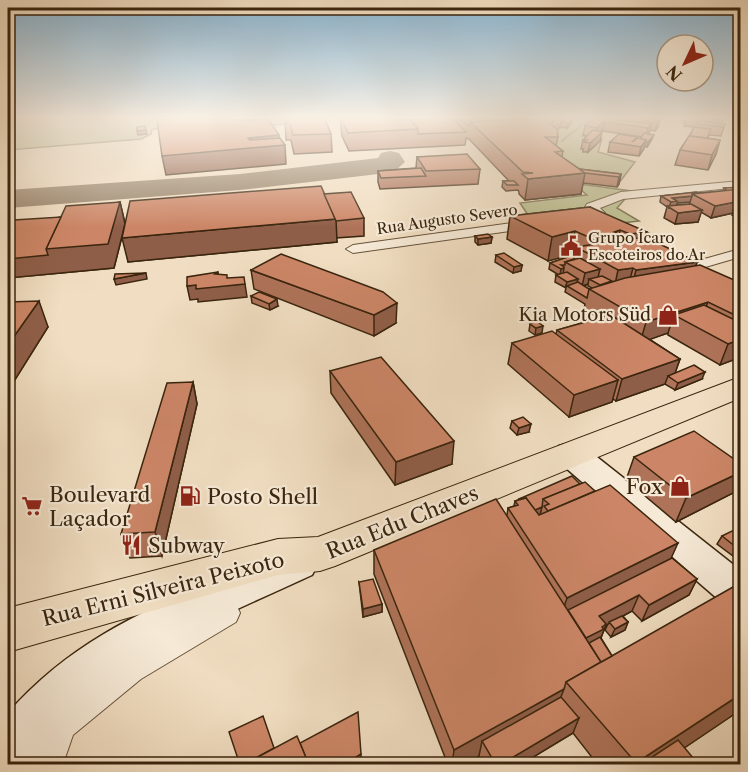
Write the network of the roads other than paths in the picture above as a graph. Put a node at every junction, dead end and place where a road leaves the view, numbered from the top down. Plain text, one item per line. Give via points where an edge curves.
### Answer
1 (741, 184) edge
2 (590, 217) junction
3 (570, 219) edge
4 (549, 222) edge
5 (611, 227) edge
6 (352, 249) dead end
7 (741, 253) edge
8 (713, 274) edge
9 (741, 387) edge
10 (571, 454) junction
11 (313, 557) junction
12 (741, 593) edge
13 (8, 630) edge
14 (8, 752) edge
15 (45, 765) edge

1 - 2 street via 621,196 591,207 600,213
2 - 3 street
2 - 5 street
4 - 6 street, Rua Augusto Severo
7 - 8 street via 690,263
9 - 10 main road, Rua Edu Chaves
10 - 11 main road, Rua Edu Chaves
10 - 12 main road
11 - 13 main road, Rua Erni Silveira Peixoto via 278,557
11 - 14 main road via 142,633 89,668 55,697
11 - 15 street, Rua Edu Chaves via 289,578 130,668 60,724

